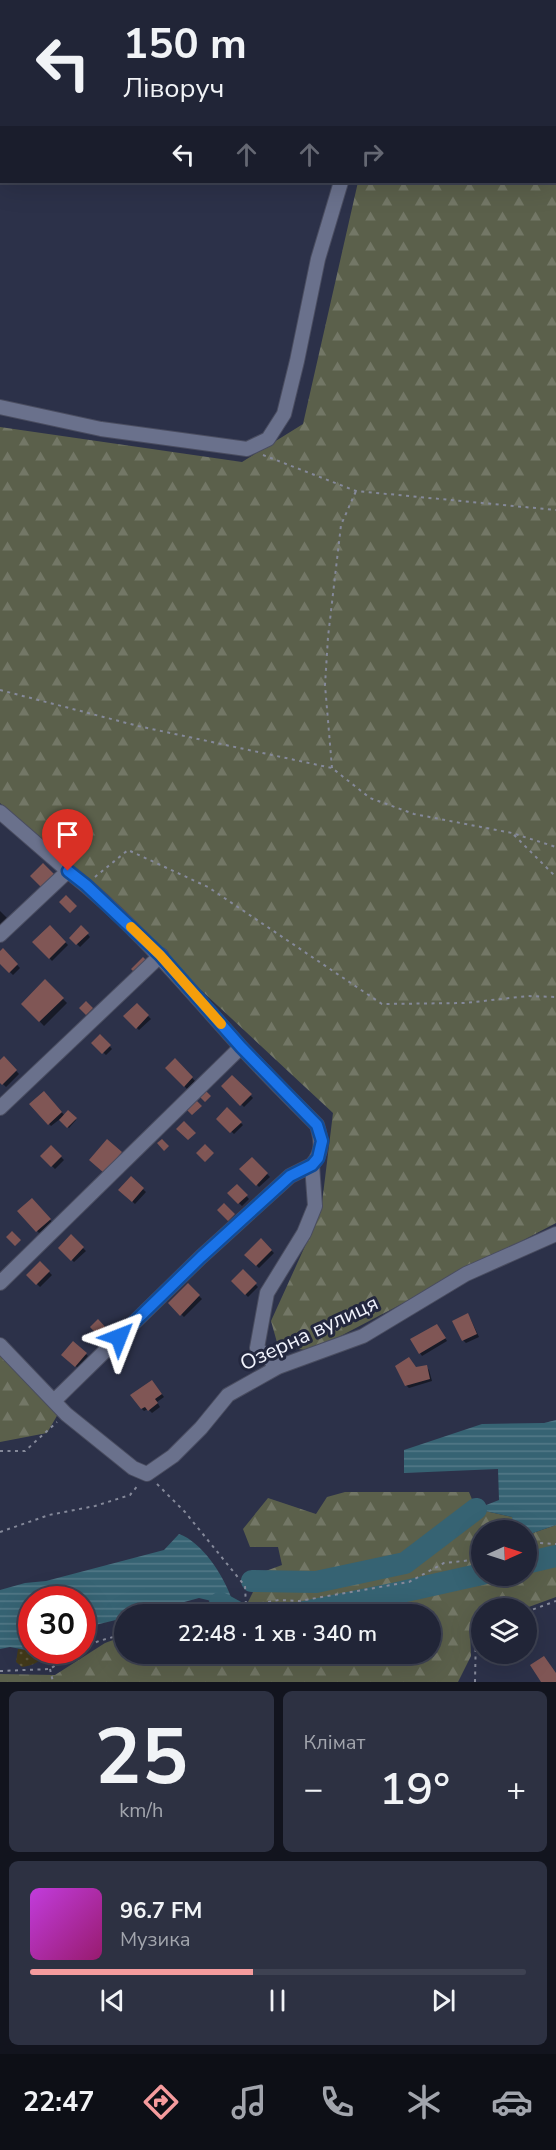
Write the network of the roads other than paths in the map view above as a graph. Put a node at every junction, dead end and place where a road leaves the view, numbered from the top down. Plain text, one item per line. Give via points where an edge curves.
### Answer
1 (341, 183) edge
2 (0, 406) edge
3 (0, 812) edge
4 (68, 871) junction
5 (0, 935) edge
6 (160, 955) junction
7 (241, 1047) junction
8 (0, 1108) edge
9 (312, 1165) junction
10 (556, 1234) edge
11 (0, 1283) edge
12 (0, 1345) edge
13 (278, 1367) junction
14 (54, 1401) junction

1 - 2 street via 318,259 284,414 268,439 247,449 101,429
3 - 4 street
4 - 5 street
4 - 6 street
6 - 7 street
6 - 8 street
7 - 9 street via 317,1125 322,1141
7 - 11 street
9 - 13 street via 315,1206 304,1233 267,1293 260,1327 257,1348
9 - 14 street via 290,1176 217,1242
10 - 13 street, Озерна вулиця via 466,1274 363,1336
12 - 14 street
13 - 14 street, Озерна вулиця via 228,1395 173,1456 147,1474 133,1468

